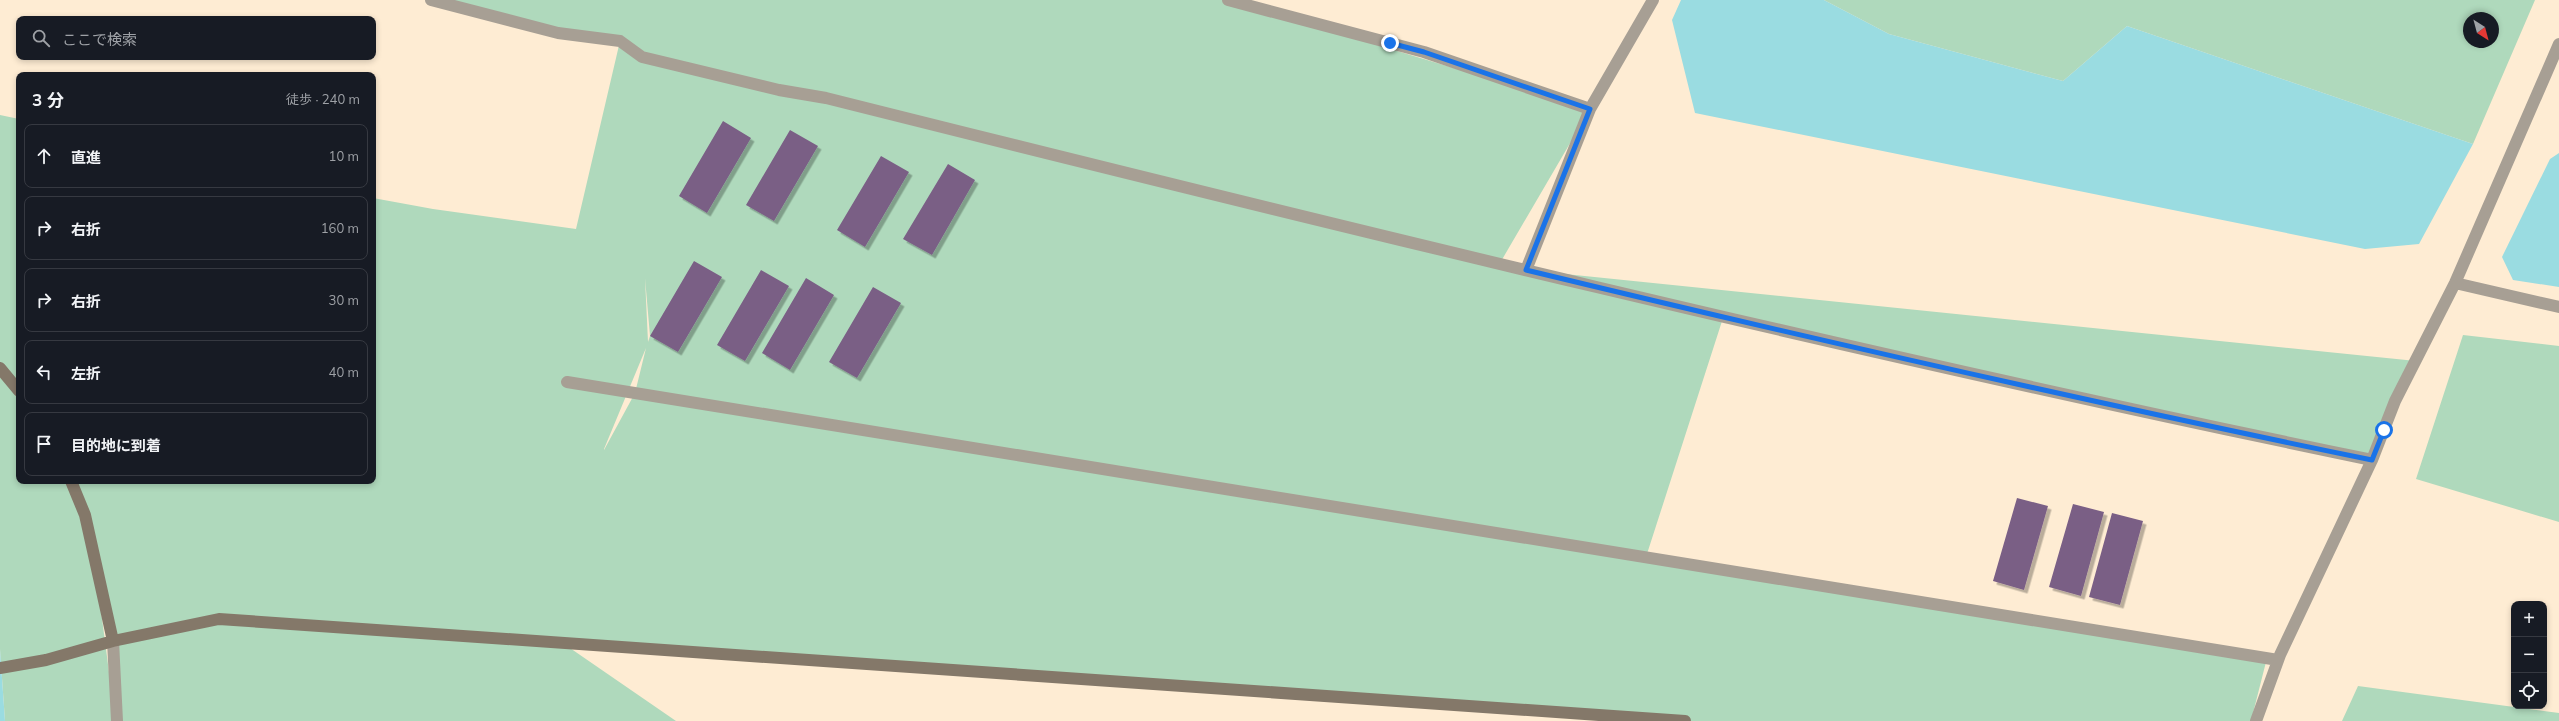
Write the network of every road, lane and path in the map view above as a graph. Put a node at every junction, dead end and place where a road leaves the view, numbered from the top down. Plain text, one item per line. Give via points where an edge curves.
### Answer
1 (431, 0) edge
2 (1228, 0) edge
3 (1653, 0) edge
4 (2559, 44) edge
5 (1590, 109) junction
6 (1526, 270) junction
7 (2455, 283) junction
8 (2559, 307) edge
9 (0, 368) edge
10 (567, 382) dead end
11 (16, 387) edge
12 (2372, 460) junction
13 (72, 484) edge
14 (113, 641) junction
15 (2278, 660) junction
16 (0, 668) edge
17 (117, 721) edge
18 (1685, 721) edge
19 (2256, 721) edge

1 - 6 street via 558,33 620,41 642,57 779,90 826,98
2 - 5 street via 1424,52
3 - 5 street
4 - 7 street
5 - 6 street
6 - 12 street via 1731,320 2269,440
7 - 8 street
7 - 12 street via 2395,401
9 - 11 street
10 - 15 street
12 - 15 street
13 - 14 street via 85,515
14 - 16 street via 46,660
14 - 17 street
14 - 18 street via 219,619
15 - 19 street

